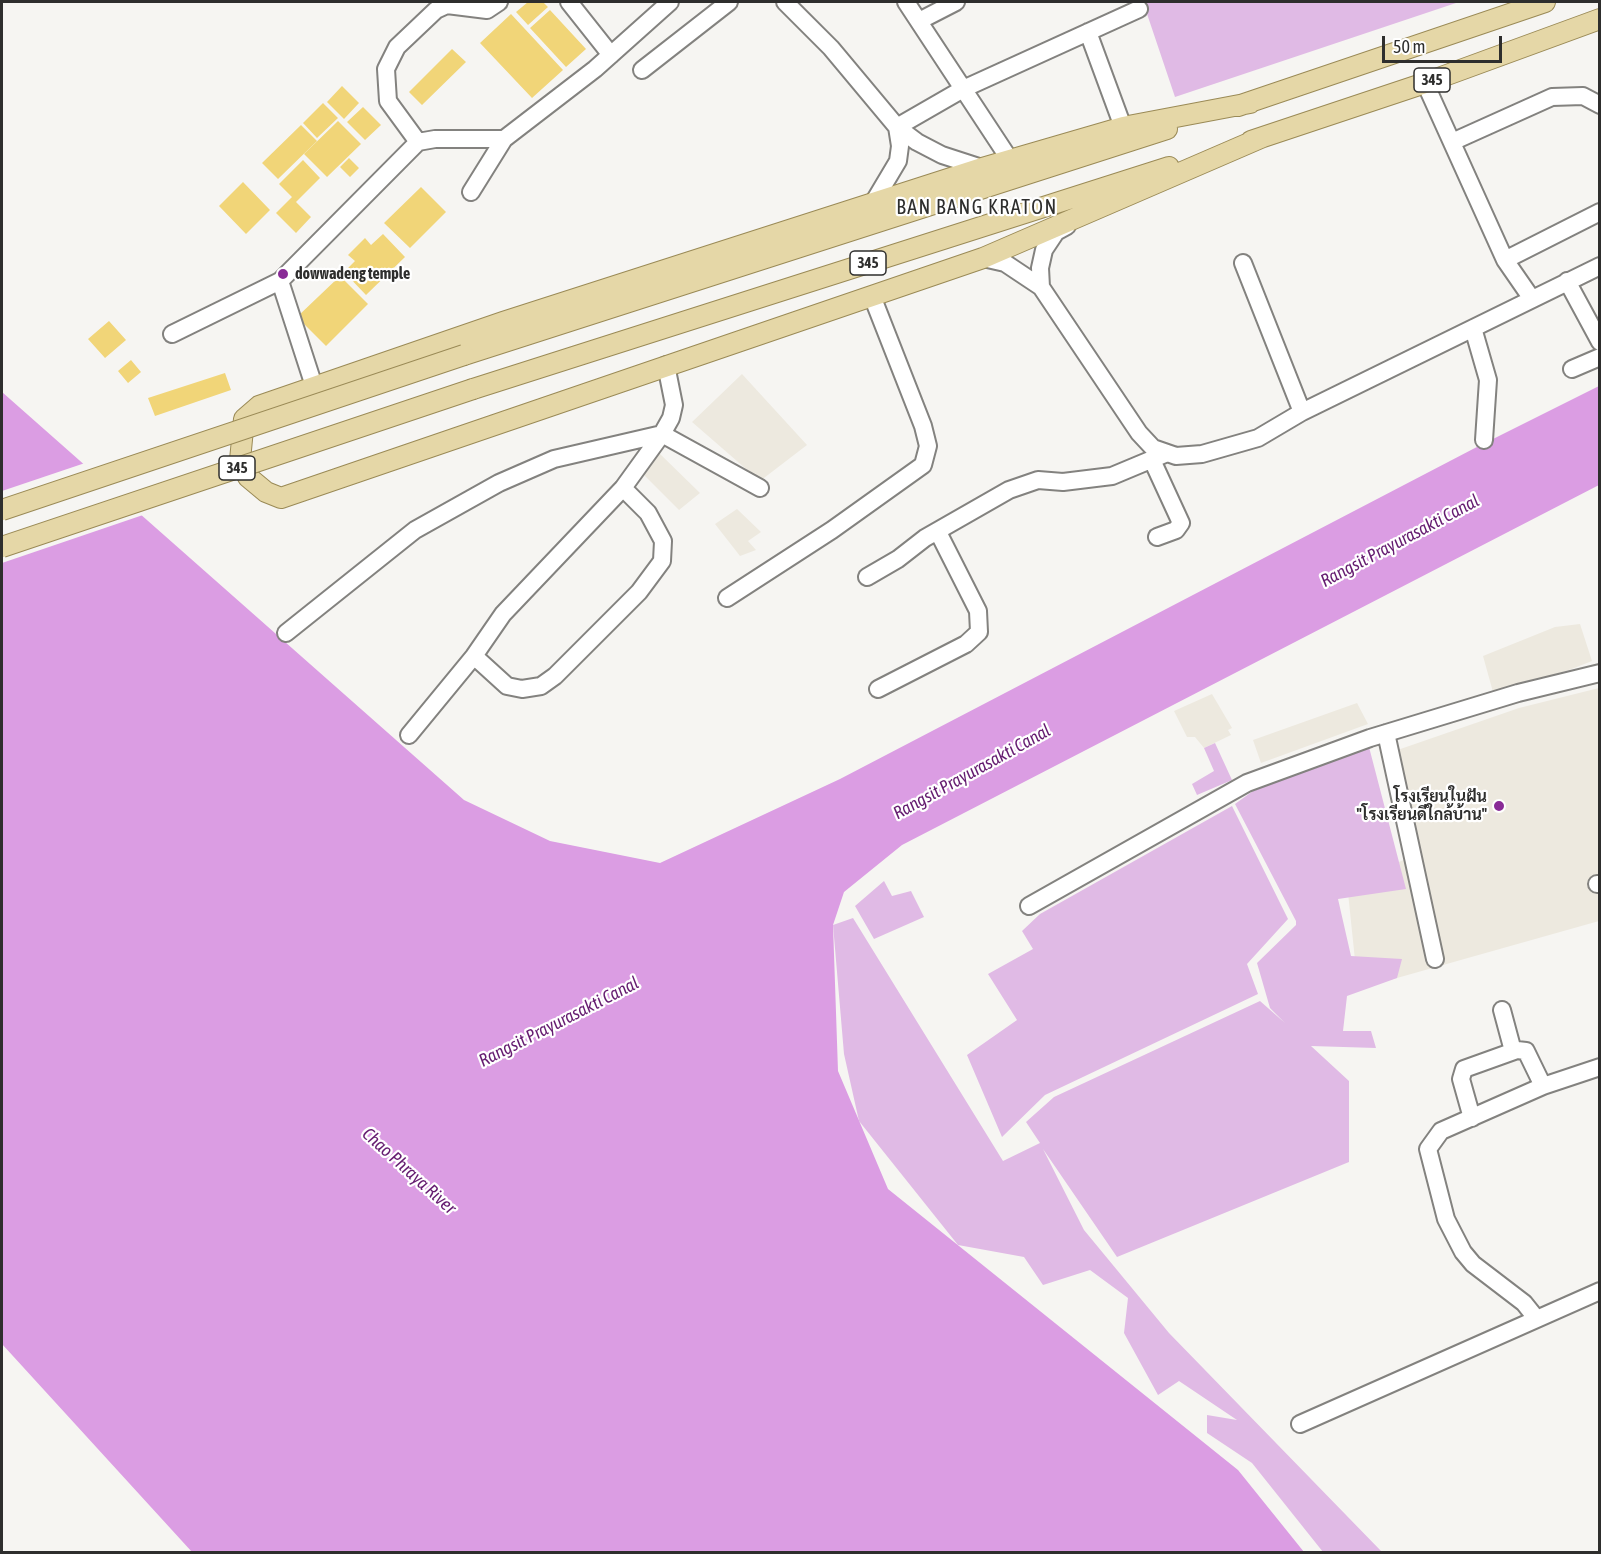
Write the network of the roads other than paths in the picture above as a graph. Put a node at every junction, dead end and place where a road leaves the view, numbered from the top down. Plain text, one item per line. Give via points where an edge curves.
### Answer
1 (499, 2) edge
2 (569, 2) edge
3 (670, 2) edge
4 (729, 2) edge
5 (785, 2) edge
6 (906, 2) edge
7 (956, 2) edge
8 (1545, 2) edge
9 (1139, 9) dead end
10 (1599, 19) edge
11 (919, 21) junction
12 (1088, 32) junction
13 (611, 55) junction
14 (642, 70) dead end
15 (1425, 83) junction
16 (963, 89) junction
17 (1250, 103) junction
18 (1599, 105) edge
19 (897, 127) junction
20 (1123, 127) junction
21 (1263, 137) junction
22 (504, 139) junction
23 (418, 142) junction
24 (1452, 142) junction
25 (1010, 160) junction
26 (982, 168) junction
27 (471, 192) dead end
28 (873, 203) junction
29 (1599, 212) edge
30 (1081, 217) junction
31 (983, 258) junction
32 (1505, 260) junction
33 (1243, 263) dead end
34 (1599, 266) edge
35 (280, 280) junction
36 (1567, 281) junction
37 (1041, 286) junction
38 (872, 296) junction
39 (1532, 299) junction
40 (1473, 328) junction
41 (172, 334) dead end
42 (1599, 342) edge
43 (1599, 357) edge
44 (666, 365) junction
45 (1572, 369) dead end
46 (314, 387) junction
47 (1302, 412) junction
48 (662, 434) junction
49 (1484, 440) dead end
50 (1160, 456) junction
51 (623, 488) junction
52 (760, 488) dead end
53 (2, 510) edge
54 (938, 532) junction
55 (1157, 537) dead end
56 (2, 547) edge
57 (867, 577) dead end
58 (727, 598) dead end
59 (285, 633) dead end
60 (474, 656) junction
61 (1599, 673) edge
62 (878, 689) dead end
63 (1386, 733) junction
64 (409, 735) dead end
65 (1029, 906) dead end
66 (1435, 959) dead end
67 (1502, 1010) dead end
68 (1513, 1051) junction
69 (1599, 1067) edge
70 (1543, 1086) junction
71 (1472, 1118) junction
72 (1599, 1291) edge
73 (1536, 1318) junction
74 (1299, 1424) dead end

1 - 23 street via 488,10 447,5 436,10 397,47 386,69 388,101
2 - 13 street
3 - 13 street
4 - 14 street
5 - 19 street via 831,48
6 - 11 street
7 - 11 street
8 - 17 main road, 345
9 - 12 street
10 - 15 main road, 345
11 - 16 street
12 - 16 street
12 - 20 street
13 - 22 street
15 - 21 main road, 345
15 - 24 street
16 - 19 street
16 - 25 street
17 - 20 main road
17 - 53 main road, 345, bridge via 464,355
18 - 24 street via 1583,96 1552,97
19 - 26 street via 942,155
19 - 28 street via 898,161
20 - 25 main road
21 - 30 main road
21 - 56 main road, 345, bridge via 473,389
22 - 23 street
22 - 27 street
23 - 35 street
24 - 32 street
25 - 26 main road
26 - 28 main road
28 - 46 main road
29 - 32 street
30 - 31 main road
30 - 37 street via 1056,232 1044,250
31 - 37 street via 1022,271
31 - 38 main road
32 - 39 street
33 - 47 street
34 - 36 street
35 - 41 street
35 - 46 street
36 - 39 street
36 - 42 street
37 - 50 street via 1138,434
38 - 44 main road
38 - 58 street via 923,426 928,446 923,465
39 - 40 street
40 - 47 street
40 - 49 street via 1488,380
43 - 45 street
44 - 46 main road via 281,498 248,477 240,460 244,419 259,406
44 - 48 street via 674,405
47 - 50 street via 1258,438 1202,454
48 - 51 street
48 - 52 street
48 - 59 street via 561,457 499,483 415,530
50 - 54 street via 1112,476 1063,482 1038,480 1010,490
50 - 55 street via 1180,523 1176,530
51 - 60 street via 503,614
51 - 60 street via 648,513 663,541 662,561 639,592 541,686 507,686
54 - 57 street
54 - 62 street via 978,611 979,633 966,644
60 - 64 street
61 - 63 street
63 - 65 street via 1247,783
63 - 66 street
67 - 68 street
68 - 70 street via 1530,1055
68 - 71 street via 1464,1069 1461,1079
69 - 70 street
70 - 71 street
71 - 73 street via 1441,1131 1428,1149 1446,1219 1468,1258 1524,1303
72 - 73 street
73 - 74 street

